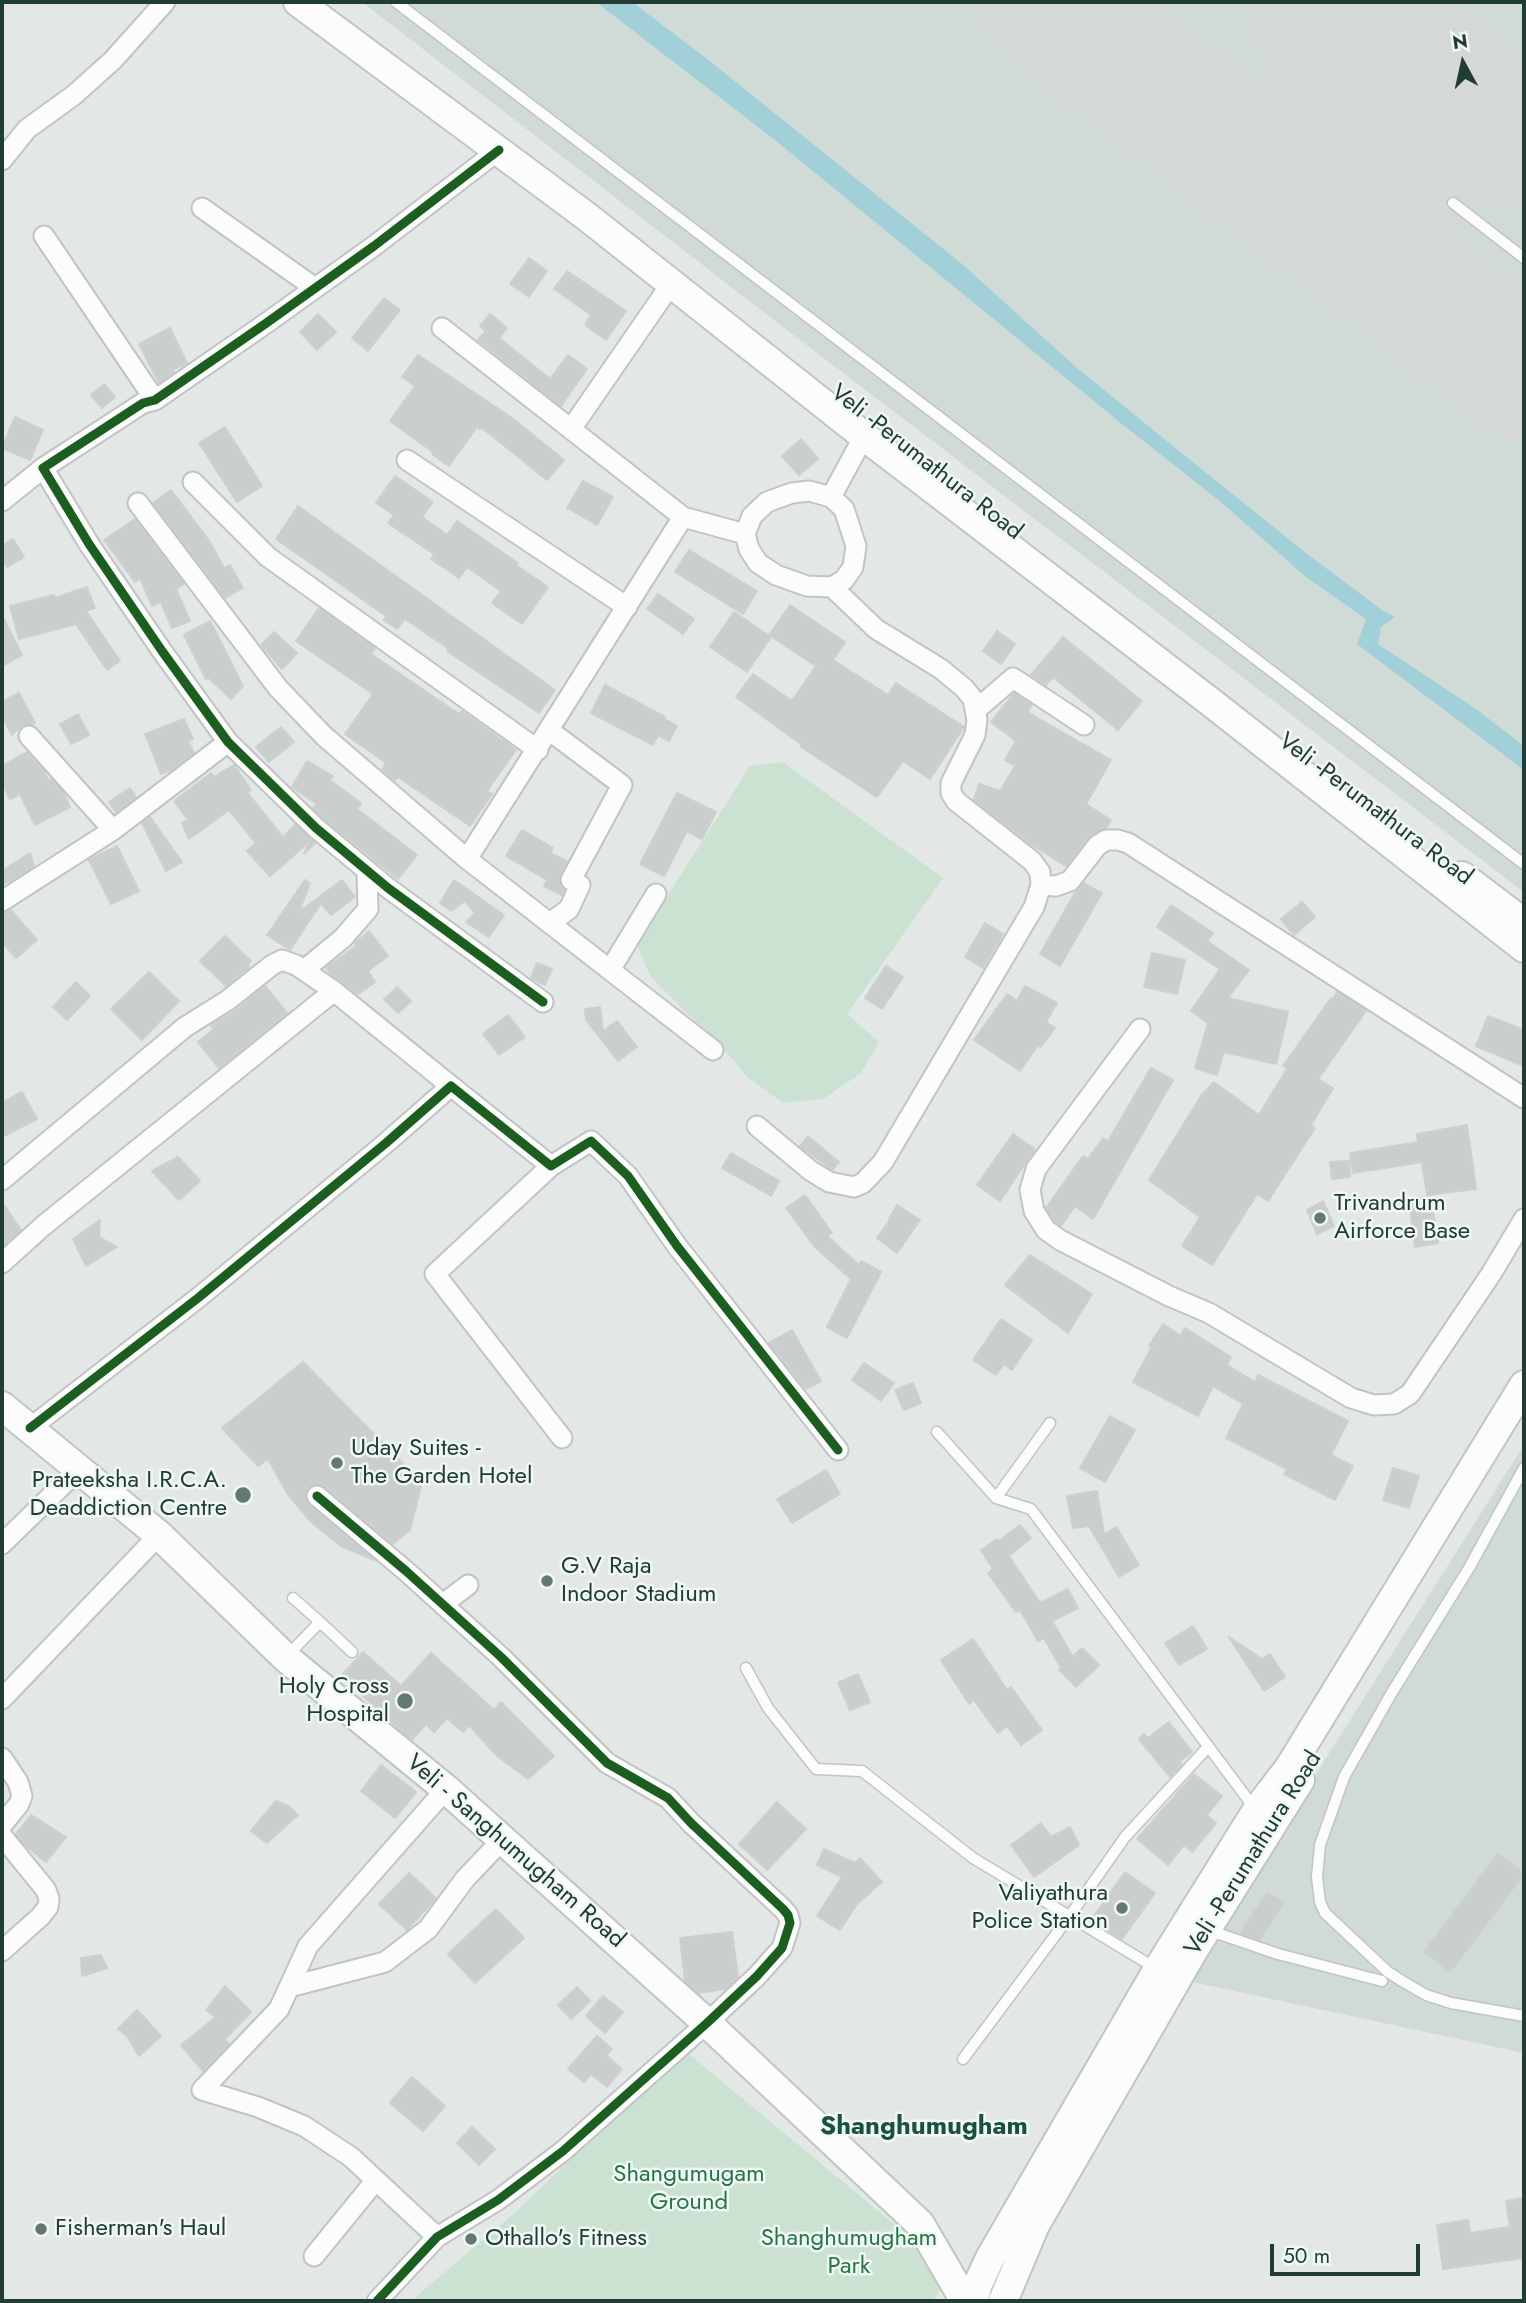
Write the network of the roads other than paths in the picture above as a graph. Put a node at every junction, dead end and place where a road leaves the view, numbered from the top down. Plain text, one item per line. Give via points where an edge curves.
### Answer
1 (165, 2) edge
2 (298, 2) edge
3 (329, 2) edge
4 (396, 2) edge
5 (499, 150) junction
6 (2, 160) edge
7 (1453, 203) dead end
8 (202, 208) dead end
9 (44, 236) dead end
10 (1524, 258) edge
11 (671, 284) junction
12 (315, 288) junction
13 (442, 328) dead end
14 (155, 400) junction
15 (571, 429) junction
16 (864, 436) junction
17 (407, 460) dead end
18 (43, 468) junction
19 (193, 482) dead end
20 (831, 498) junction
21 (2, 501) edge
22 (138, 503) dead end
23 (684, 517) junction
24 (745, 534) junction
25 (832, 587) junction
26 (627, 607) junction
27 (976, 709) junction
28 (1084, 725) dead end
29 (550, 731) junction
30 (29, 736) dead end
31 (228, 742) junction
32 (538, 750) junction
33 (113, 830) junction
34 (467, 859) junction
35 (1524, 864) edge
36 (367, 871) junction
37 (1046, 881) junction
38 (656, 894) dead end
39 (2, 901) edge
40 (550, 923) junction
41 (1524, 923) edge
42 (1524, 948) edge
43 (304, 970) junction
44 (610, 970) junction
45 (334, 991) junction
46 (543, 1002) dead end
47 (1140, 1028) dead end
48 (713, 1050) dead end
49 (451, 1086) junction
50 (1524, 1098) edge
51 (757, 1126) dead end
52 (551, 1166) junction
53 (2, 1180) edge
54 (1524, 1219) edge
55 (2, 1263) edge
56 (1524, 1385) edge
57 (2, 1406) edge
58 (1524, 1418) edge
59 (1051, 1423) dead end
60 (30, 1427) junction
61 (937, 1432) dead end
62 (562, 1438) dead end
63 (838, 1450) dead end
64 (80, 1468) junction
65 (1524, 1468) edge
66 (317, 1496) dead end
67 (996, 1498) junction
68 (159, 1535) junction
69 (2, 1544) edge
70 (468, 1585) dead end
71 (293, 1598) dead end
72 (443, 1604) junction
73 (320, 1622) junction
74 (352, 1652) dead end
75 (286, 1658) junction
76 (746, 1668) dead end
77 (2, 1699) edge
78 (1208, 1747) junction
79 (2, 1758) edge
80 (446, 1788) junction
81 (1256, 1812) junction
82 (2, 1825) edge
83 (2, 1836) edge
84 (503, 1839) junction
85 (1069, 1917) junction
86 (1206, 1930) junction
87 (2, 1951) edge
88 (1158, 1969) junction
89 (1382, 1981) dead end
90 (289, 1987) junction
91 (1524, 2016) edge
92 (707, 2023) junction
93 (963, 2059) dead end
94 (376, 2180) junction
95 (437, 2237) junction
96 (314, 2256) dead end
97 (377, 2301) edge
98 (965, 2301) edge
99 (973, 2301) edge
100 (1003, 2301) edge

1 - 6 street via 113,60 27,129
2 - 5 main road
3 - 41 main road, Veli -Perumathura Road
4 - 35 lane
5 - 11 main road
5 - 12 street
7 - 10 lane
8 - 12 street
9 - 14 street
11 - 15 street
11 - 16 main road
12 - 14 street
13 - 15 street
14 - 18 street via 143,403
15 - 23 street
16 - 20 street
16 - 42 main road
17 - 26 street
18 - 21 street
18 - 31 street via 104,566
19 - 32 street via 268,557
20 - 24 street via 809,491 767,502 752,516
20 - 25 street via 844,509 856,546 853,567
22 - 34 street via 278,688 324,736
23 - 24 street
23 - 26 street
24 - 25 street via 758,563 776,575 807,586
25 - 27 street via 876,629 964,688
26 - 29 street
27 - 28 street via 1013,678
27 - 37 street via 975,735 951,783 951,793 956,802 1032,862
29 - 32 street
29 - 40 street via 622,785 571,880 580,885 569,909
30 - 33 street
31 - 33 street
31 - 36 street
32 - 34 street
33 - 39 street
34 - 40 street
36 - 43 street via 368,909
36 - 46 street
37 - 50 street via 1070,881 1106,840 1128,843
37 - 51 street via 883,1162 863,1183 854,1187 829,1182
38 - 44 street
40 - 44 street
43 - 45 street
43 - 53 street via 282,960 272,965 185,1027
44 - 48 street
45 - 49 street
45 - 55 street
47 - 54 street via 1036,1169 1030,1190 1034,1211 1046,1230 1060,1240 1209,1313 1351,1398 1374,1405 1394,1404 1410,1394
49 - 52 street
49 - 60 street via 198,1298
52 - 62 street via 435,1274
52 - 63 street via 591,1141 628,1176 677,1246
56 - 81 main road via 1289,1768
57 - 60 main road, Veli - Sanghumugham Road
58 - 86 main road, Veli -Perumathura Road
59 - 67 lane
60 - 64 main road, Veli - Sanghumugham Road
61 - 67 lane
64 - 68 main road, Veli - Sanghumugham Road
64 - 69 street
65 - 91 lane via 1344,1777 1324,1833 1317,1877 1325,1913 1388,1972 1444,2001
66 - 72 street
67 - 78 lane via 1031,1508
68 - 75 main road, Veli - Sanghumugham Road
68 - 77 street
70 - 72 street
71 - 73 lane
72 - 92 street via 607,1763 668,1798 788,1915 782,1948
73 - 74 lane
73 - 75 lane
75 - 80 main road, Veli - Sanghumugham Road
76 - 85 lane via 768,1708 816,1769 862,1771 973,1858
78 - 81 lane
78 - 85 lane via 1125,1838
79 - 82 street via 22,1796
80 - 84 main road, Veli - Sanghumugham Road
80 - 90 street via 308,1946
81 - 88 main road
83 - 87 street via 49,1899 40,1917
84 - 90 street via 464,1879 428,1929 385,1962
84 - 92 main road, Veli - Sanghumugham Road
85 - 88 lane
85 - 93 lane
86 - 89 lane
86 - 100 main road, Veli -Perumathura Road via 1035,2225
88 - 99 main road via 989,2258
90 - 94 street via 279,2008 202,2090 304,2126
92 - 95 street via 563,2151 498,2200
92 - 98 main road, Veli - Sanghumugham Road via 920,2224
94 - 95 street
94 - 96 street
95 - 97 street

